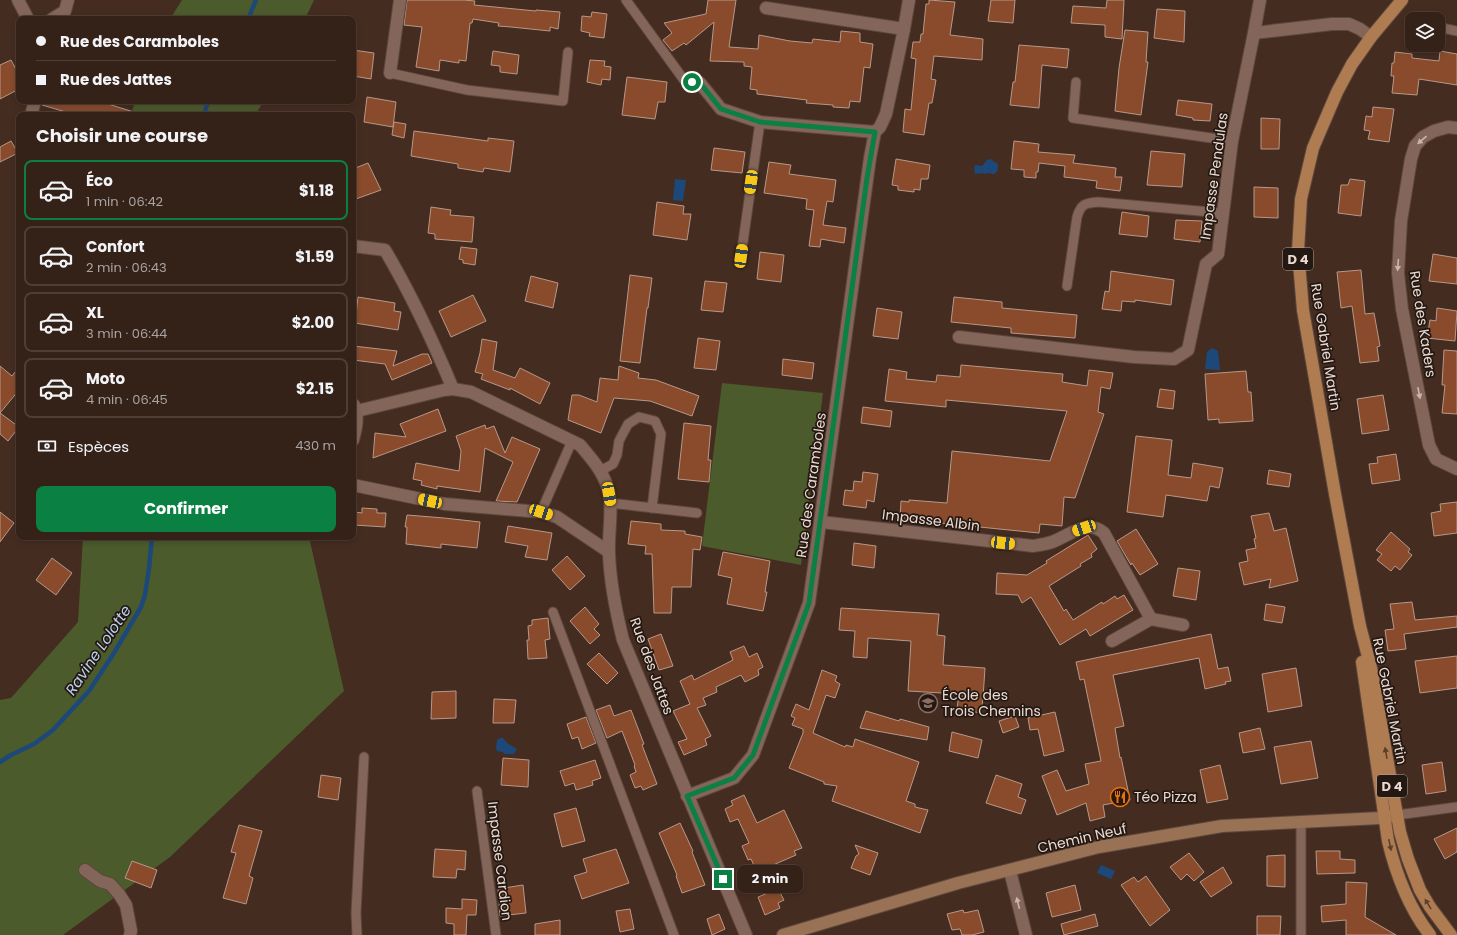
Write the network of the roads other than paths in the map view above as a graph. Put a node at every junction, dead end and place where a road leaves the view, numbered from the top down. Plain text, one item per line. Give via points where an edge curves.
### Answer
1 (18, 0) edge
2 (68, 0) edge
3 (400, 0) edge
4 (626, 0) edge
5 (909, 0) edge
6 (1260, 0) edge
7 (1402, 0) edge
8 (766, 8) dead end
9 (26, 16) edge
10 (57, 16) edge
11 (1445, 28) edge
12 (904, 29) junction
13 (1457, 31) edge
14 (1254, 33) junction
15 (1370, 37) junction
16 (568, 52) dead end
17 (390, 73) joint
18 (1076, 82) dead end
19 (700, 83) joint
20 (760, 122) junction
21 (1457, 128) edge
22 (875, 132) junction
23 (1232, 141) junction
24 (1222, 213) junction
25 (356, 246) edge
26 (741, 256) dead end
27 (1067, 286) dead end
28 (959, 338) dead end
29 (453, 389) junction
30 (356, 408) edge
31 (572, 441) junction
32 (1457, 469) edge
33 (600, 472) junction
34 (356, 486) edge
35 (610, 503) junction
36 (652, 508) junction
37 (541, 512) junction
38 (697, 513) dead end
39 (821, 522) junction
40 (609, 552) junction
41 (553, 612) dead end
42 (1151, 619) junction
43 (1183, 625) dead end
44 (1112, 641) dead end
45 (364, 757) dead end
46 (477, 791) dead end
47 (687, 796) junction
48 (1457, 807) edge
49 (1391, 816) junction
50 (1301, 821) junction
51 (86, 870) dead end
52 (1010, 871) junction
53 (130, 935) edge
54 (357, 935) edge
55 (496, 935) edge
56 (674, 935) edge
57 (746, 935) edge
58 (783, 935) edge
59 (1026, 935) edge
60 (1301, 935) edge
61 (1430, 935) edge
62 (1451, 935) edge

1 - 9 street
2 - 10 street via 65,11
3 - 17 street
4 - 19 lane via 684,80
5 - 12 street, Rue des Caramboles
6 - 14 street, Impasse Pendulas
7 - 15 main road, Rue Gabriel Martin / D 4
8 - 12 street
11 - 13 lane
12 - 22 street, Rue des Caramboles via 886,114
14 - 15 street via 1348,24
14 - 23 street, Impasse Pendulas
15 - 49 main road, Rue Gabriel Martin / D 4 via 1337,92 1313,148 1301,199 1298,251 1303,310 1360,626 1372,672
16 - 17 lane via 563,101 467,90
18 - 23 lane via 1073,118
19 - 20 street via 721,109
20 - 22 street
20 - 26 lane
21 -> 32 street, Rue des Kaders via 1448,127 1434,131 1423,137 1415,146 1401,221 1398,273 1402,309 1429,445 1436,459
22 - 39 street, Rue des Caramboles
23 - 24 street, Impasse Pendulas
24 - 27 lane via 1086,203 1080,208 1077,217
24 - 28 street, Impasse Pendulas via 1218,254 1206,264 1188,350 1174,360
25 - 29 street via 385,250 441,359
29 - 30 street, Rue des Jattes
29 - 31 street, Rue des Jattes via 471,392
31 - 33 street, Rue des Jattes via 580,446
31 - 37 lane
33 - 35 street, Rue des Jattes via 607,486
33 - 36 lane via 613,464 619,441 628,424 638,417 655,421 661,434
34 - 37 street via 445,504
35 - 36 lane
35 - 40 street, Rue des Jattes
36 - 38 lane
37 - 40 street via 557,517
39 - 42 street, Impasse Albin via 1033,546 1053,542 1084,528 1095,528 1104,534
39 - 47 street, Rue des Caramboles via 809,603 753,755 734,778
40 - 47 street, Rue des Jattes via 613,591 623,640
41 - 56 lane
42 - 43 street
42 - 44 street
45 - 54 lane
46 - 55 lane, Impasse Cardion
47 - 57 street, Rue des Jattes
48 - 49 lane
49 - 50 street, Chemin Neuf
49 -> 61 main road, Rue Gabriel Martin / D 4 via 1388,841 1394,863 1420,922
62 -> 49 main road, Rue Gabriel Martin / D 4 via 1420,890 1400,832
50 - 52 street, Chemin Neuf via 1222,826 1192,831 1099,847
50 - 60 lane
51 - 53 street via 110,884 119,894 126,905
52 - 58 street, Chemin Neuf via 958,883
59 -> 52 street

